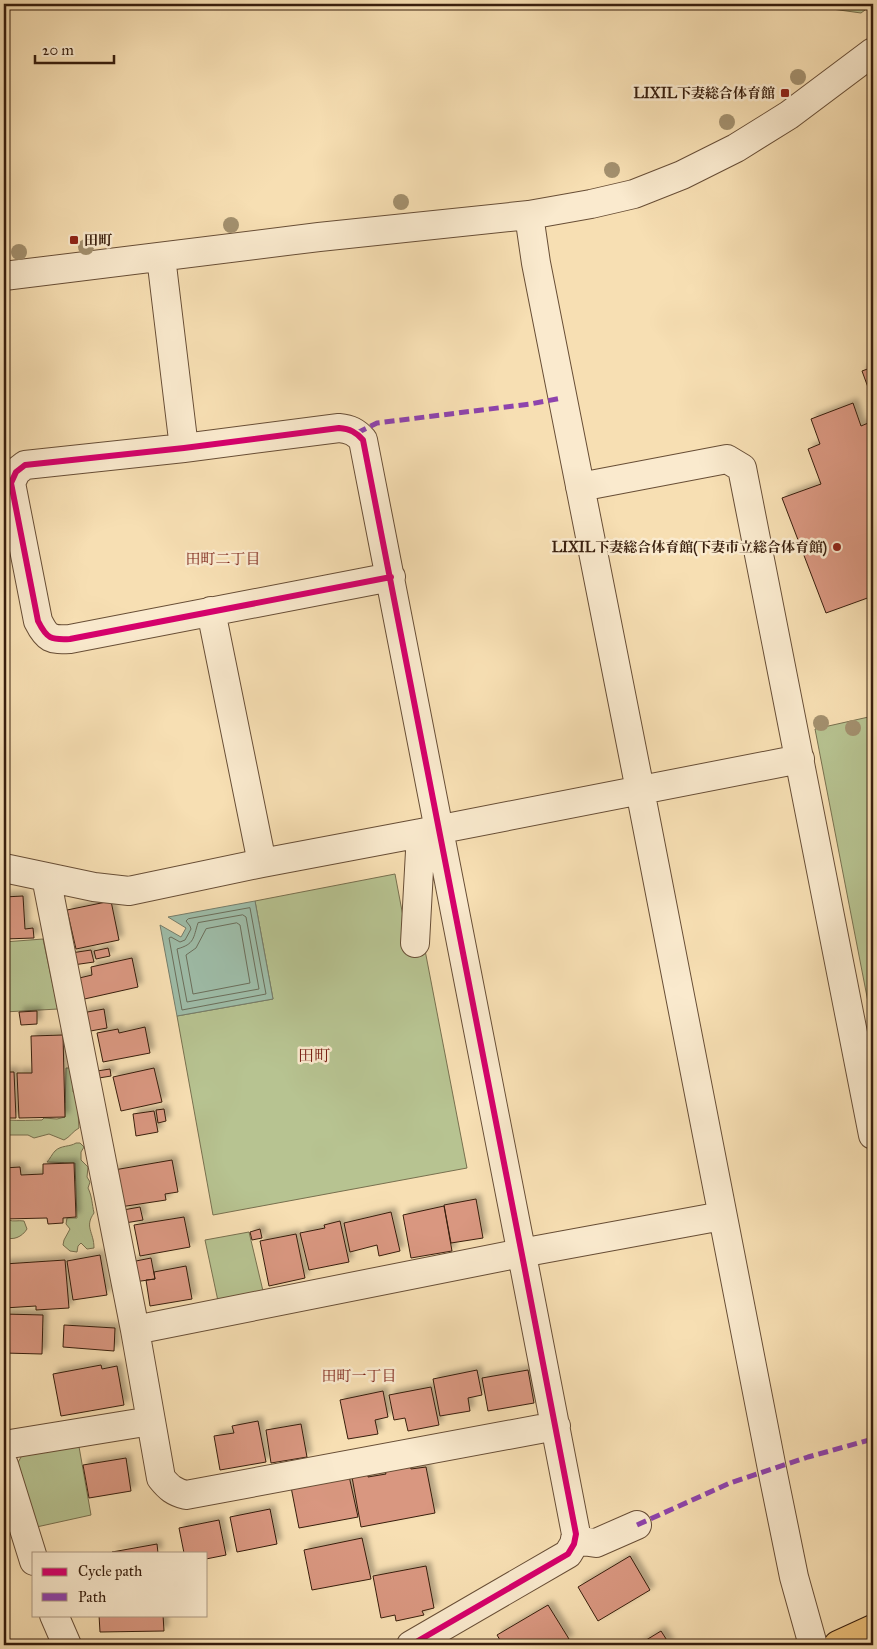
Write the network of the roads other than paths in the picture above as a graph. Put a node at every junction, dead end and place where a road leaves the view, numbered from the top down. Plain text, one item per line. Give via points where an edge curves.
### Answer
1 (871, 60) edge
2 (528, 215) junction
3 (161, 257) junction
4 (4, 276) edge
5 (184, 448) junction
6 (580, 487) junction
7 (391, 577) junction
8 (211, 611) junction
9 (800, 759) junction
10 (640, 790) junction
11 (430, 832) junction
12 (262, 863) junction
13 (4, 868) edge
14 (46, 876) junction
15 (415, 943) dead end
16 (873, 1135) edge
17 (722, 1216) junction
18 (521, 1253) junction
19 (135, 1330) junction
20 (151, 1421) junction
21 (556, 1426) junction
22 (4, 1445) edge
23 (4, 1465) edge
24 (637, 1525) dead end
25 (575, 1540) junction
26 (32, 1555) edge
27 (54, 1616) edge
28 (873, 1629) edge
29 (67, 1645) edge
30 (411, 1645) edge
31 (813, 1645) edge
32 (838, 1645) edge

1 - 2 street via 736,148 682,176 634,194
2 - 3 street
2 - 6 street
3 - 4 street
3 - 5 street
5 - 7 street via 339,428 357,433 363,440
5 - 8 street via 25,465 16,472 11,483 38,621 44,633 56,640 70,639
6 - 9 street via 727,459 742,468
6 - 10 street
7 - 8 street
7 - 11 street
8 - 12 street
9 - 10 street
9 - 16 street
10 - 11 street
10 - 17 street
11 - 12 street
11 - 15 street
11 - 18 street
12 - 14 street via 129,891 94,888
13 - 14 street
14 - 19 street
17 - 18 street
17 - 31 street via 794,1577
18 - 19 street
18 - 21 street
19 - 20 street
20 - 21 street via 161,1478 168,1488 186,1494
20 - 22 street
21 - 25 street
23 - 26 street
24 - 25 street via 596,1543
25 - 30 street via 568,1554
27 - 29 street
28 - 32 main road

